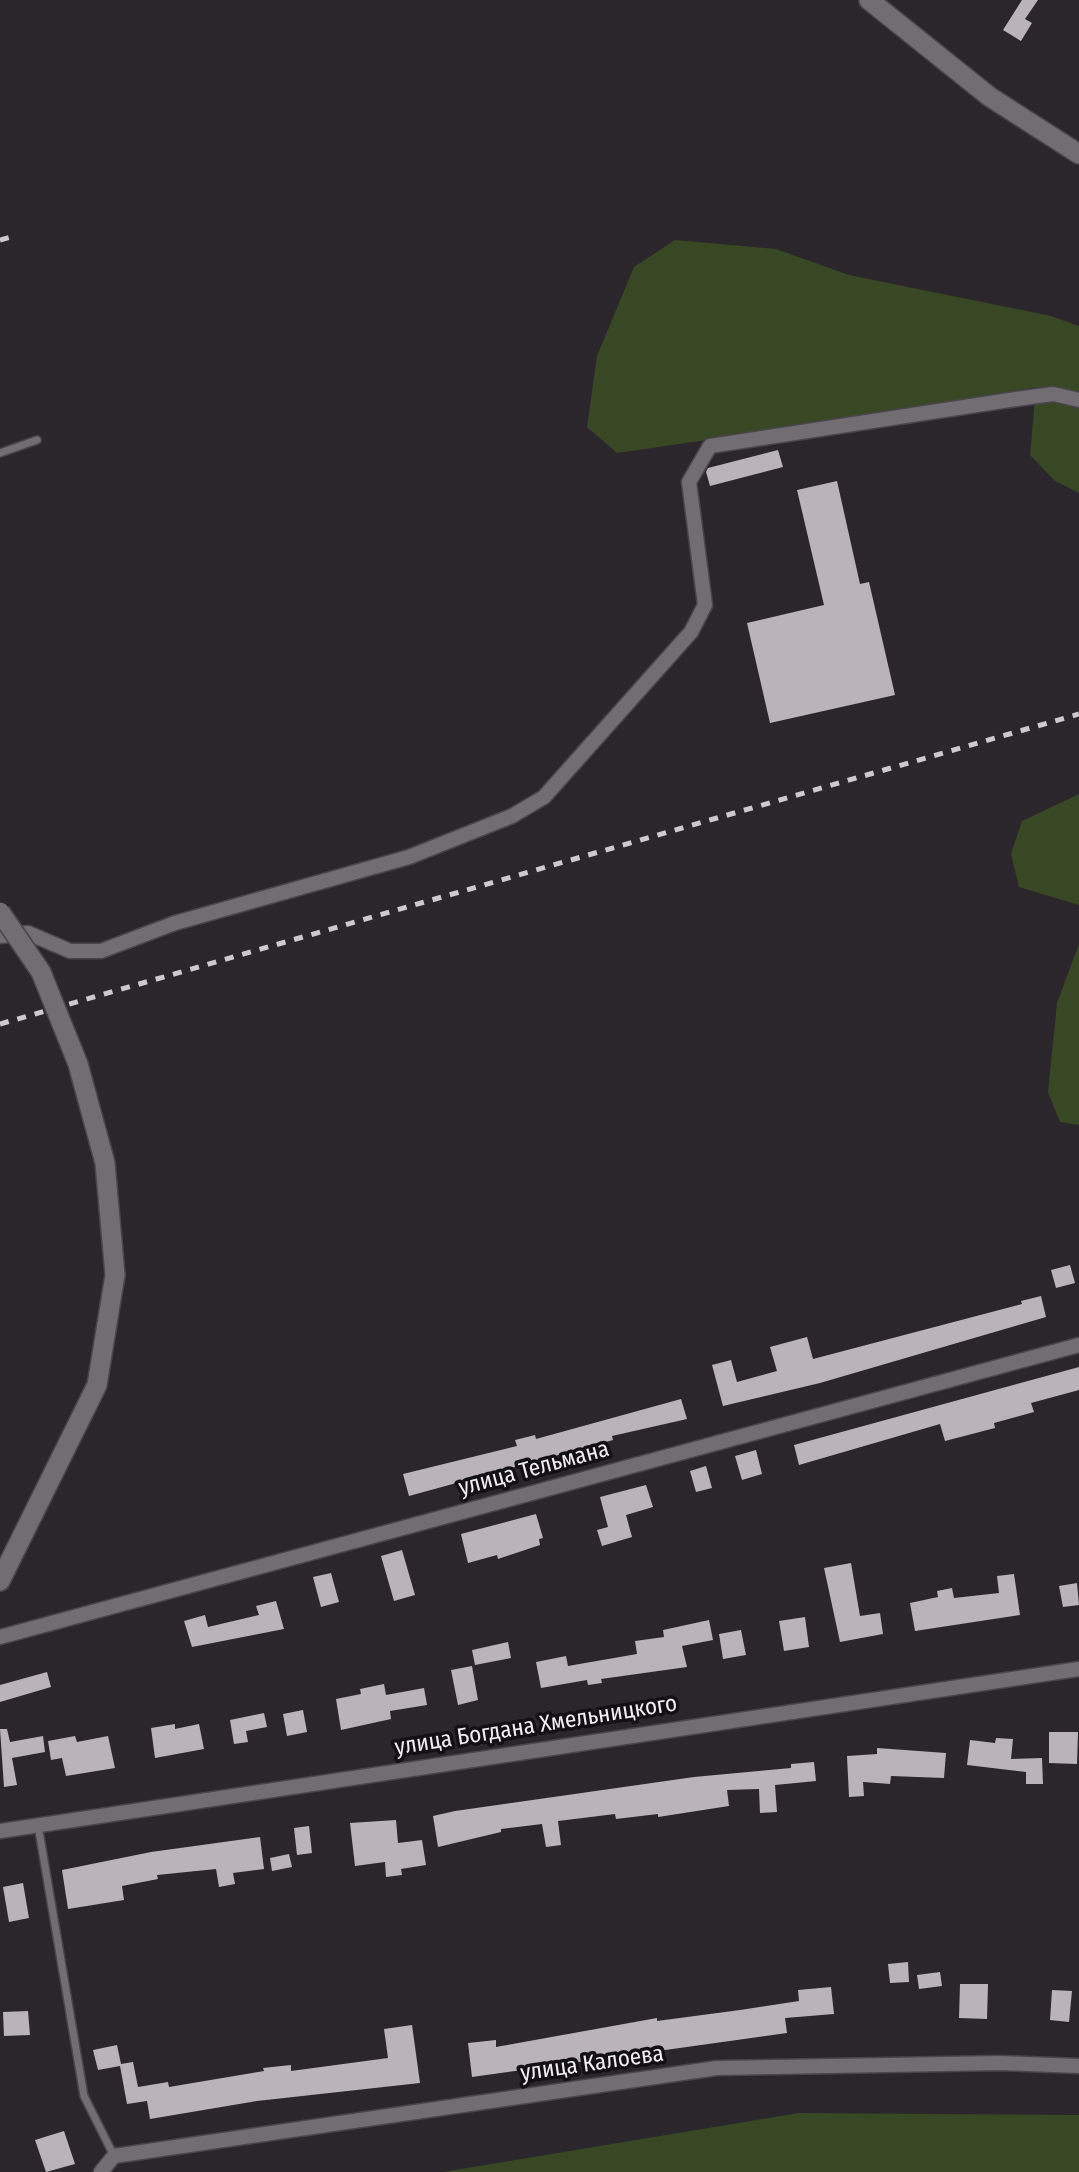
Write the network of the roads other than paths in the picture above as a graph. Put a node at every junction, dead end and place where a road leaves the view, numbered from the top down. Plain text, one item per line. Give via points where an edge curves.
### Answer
1 (869, 0) edge
2 (1079, 154) edge
3 (1079, 400) edge
4 (37, 440) dead end
5 (0, 453) edge
6 (0, 912) edge
7 (0, 936) edge
8 (1079, 1345) edge
9 (0, 1581) edge
10 (0, 1637) edge
11 (1079, 1669) edge
12 (38, 1824) junction
13 (0, 1830) edge
14 (1079, 2066) edge
15 (114, 2156) junction
16 (101, 2172) edge

1 - 2 street via 990,97
3 - 7 street via 1053,394 710,446 689,482 705,605 691,632 544,797 512,816 410,857 175,923 101,951 70,951 28,933
4 - 5 lane
6 - 9 street, bridge via 41,972 78,1064 104,1163 115,1275 97,1385
8 - 10 street, улица Тельмана
11 - 12 street, улица Богдана Хмельницкого
12 - 13 street, улица Богдана Хмельницкого
12 - 15 lane via 84,2096
14 - 15 street, улица Калоева via 718,2068
15 - 16 street

